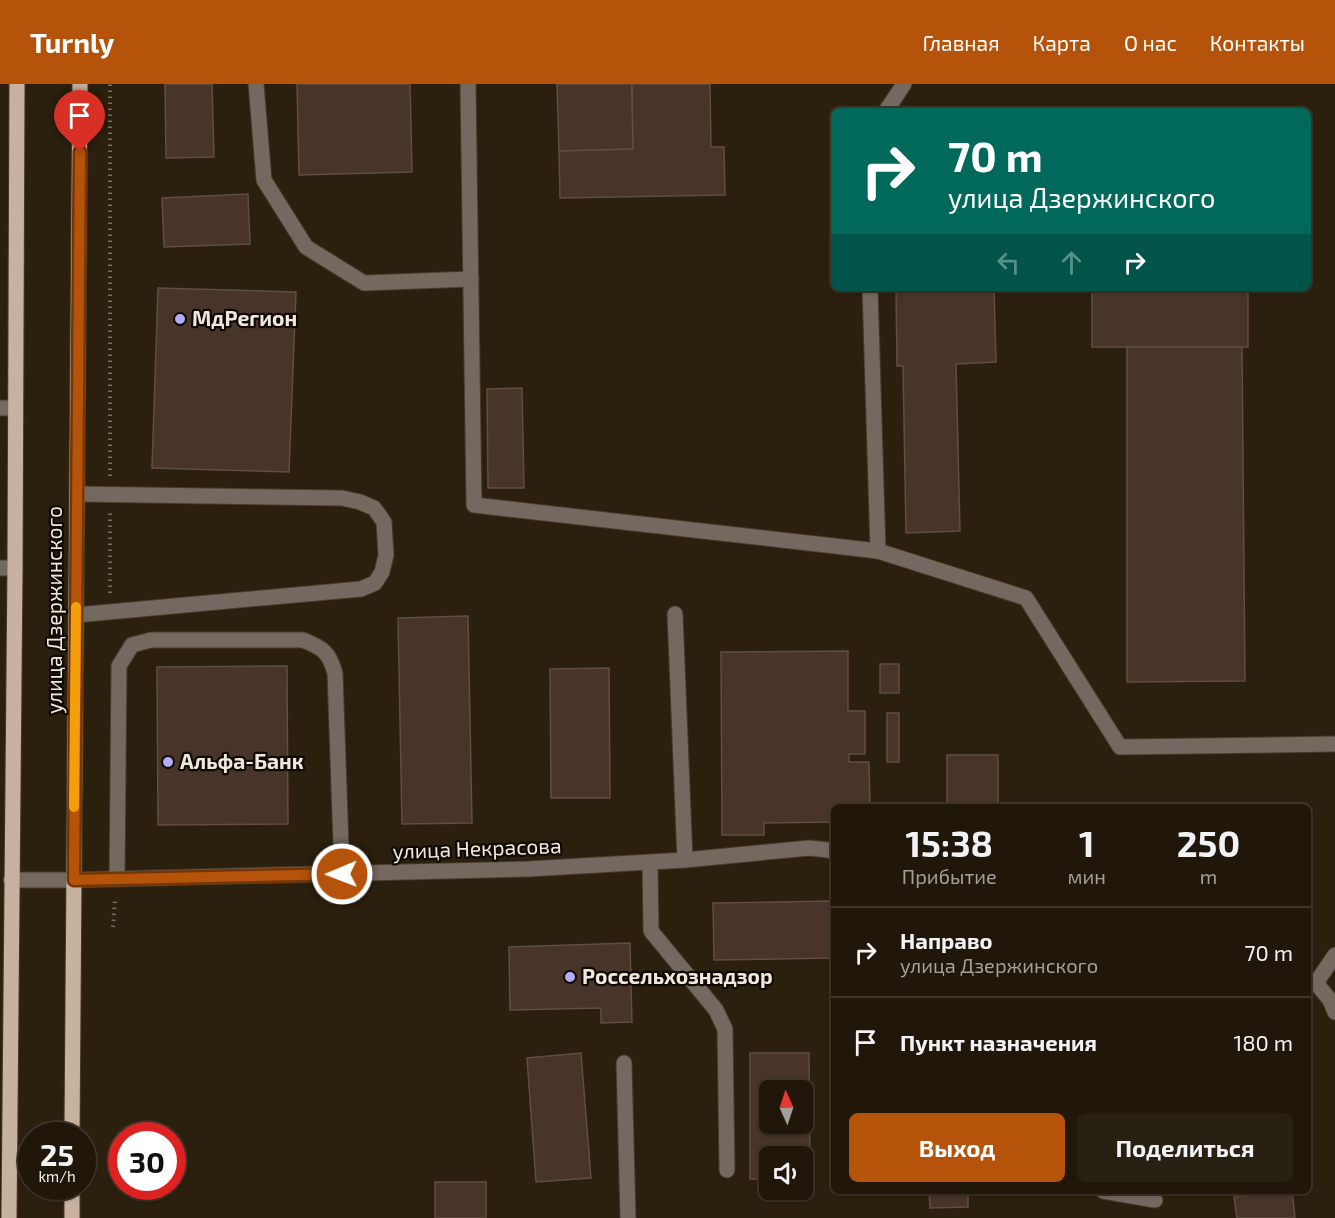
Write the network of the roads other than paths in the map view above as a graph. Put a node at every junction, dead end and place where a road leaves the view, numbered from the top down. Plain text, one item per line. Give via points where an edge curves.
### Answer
1 (17, 84) edge
2 (80, 84) edge
3 (256, 84) edge
4 (468, 84) edge
5 (904, 84) edge
6 (888, 108) edge
7 (471, 279) junction
8 (870, 291) edge
9 (8, 408) edge
10 (77, 494) junction
11 (878, 551) junction
12 (8, 568) edge
13 (675, 614) dead end
14 (76, 615) junction
15 (1335, 744) edge
16 (7, 770) edge
17 (831, 851) edge
18 (685, 860) junction
19 (650, 862) junction
20 (342, 874) junction
21 (117, 879) junction
22 (11, 880) junction
23 (74, 880) junction
24 (1335, 955) edge
25 (1312, 984) edge
26 (1335, 1012) edge
27 (624, 1064) dead end
28 (72, 1122) edge
29 (728, 1170) dead end
30 (1120, 1194) edge
31 (72, 1200) edge
32 (1155, 1200) dead end
33 (9, 1218) edge
34 (72, 1218) edge
35 (628, 1218) edge

1 - 9 main road, улица Дзержинского
2 - 10 main road, улица Дзержинского
3 - 7 street via 264,180 306,247 364,283
4 - 7 street
5 - 6 street
7 - 11 street via 474,505
8 - 11 street
9 - 12 main road, улица Дзержинского
10 - 14 main road, улица Дзержинского
10 - 14 street via 342,498 374,508 384,522 386,555 375,583 361,589
11 - 15 street via 1026,598 1120,747
12 - 16 main road, улица Дзержинского
13 - 18 street
14 - 23 main road, улица Дзержинского
16 - 22 main road, улица Дзержинского
17 - 18 street, улица Некрасова via 809,848
18 - 19 street, улица Некрасова
19 - 20 street, улица Некрасова
19 - 29 street via 651,931 716,1010 725,1029
20 - 21 street, улица Некрасова
20 - 21 street via 335,673 332,660 322,647 303,640 151,640 132,645 119,666
21 - 23 street, улица Некрасова
22 - 23 street, улица Некрасова
22 - 33 main road, улица Дзержинского
23 - 28 main road, улица Дзержинского
24 - 25 street
25 - 26 street
27 - 35 street
30 - 32 street
31 - 34 main road

